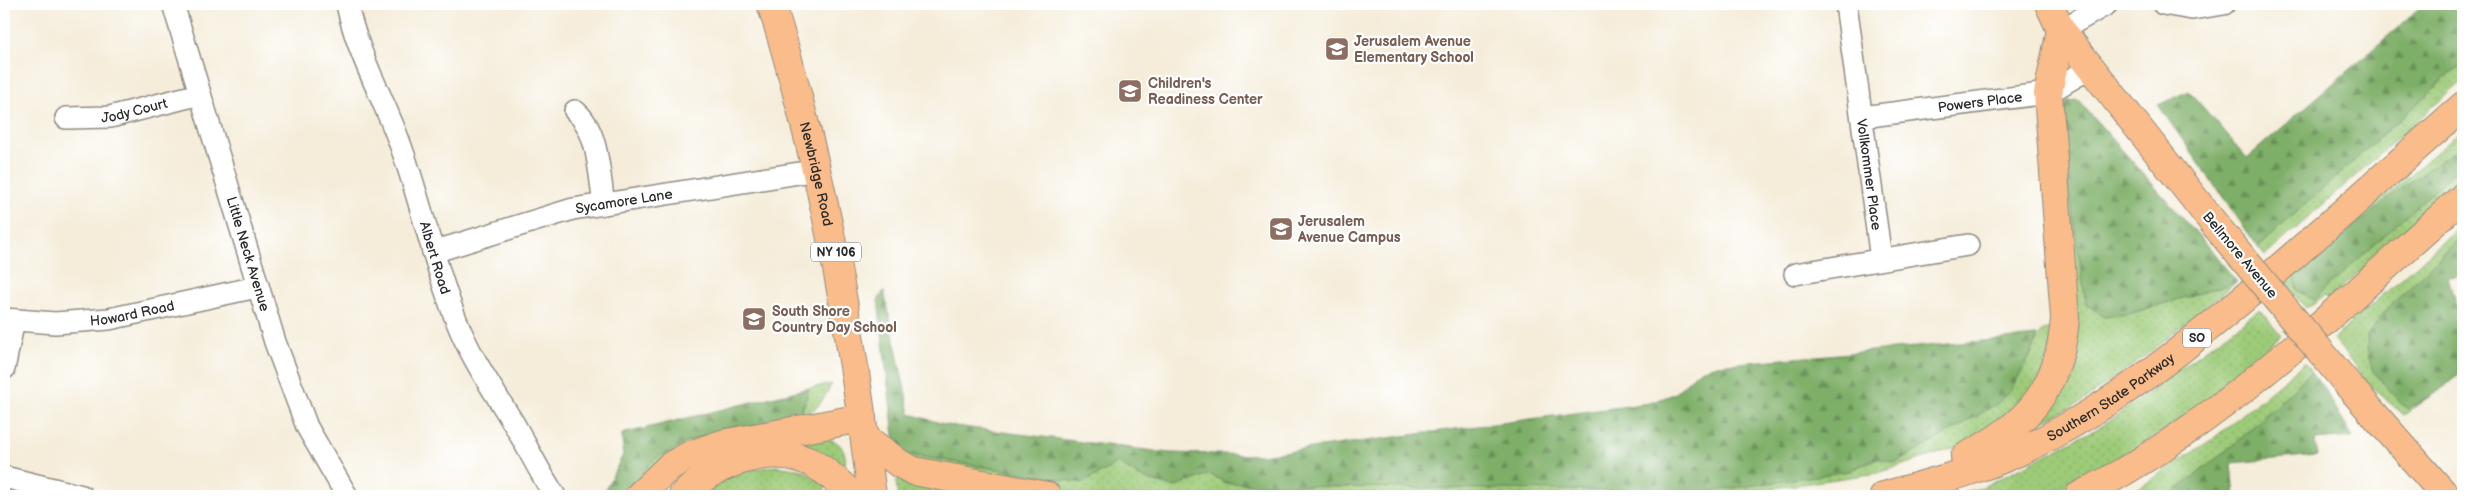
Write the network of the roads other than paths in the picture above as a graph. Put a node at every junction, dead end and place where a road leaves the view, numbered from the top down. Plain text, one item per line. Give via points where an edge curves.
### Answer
1 (172, 4) edge
2 (347, 4) edge
3 (771, 4) edge
4 (1846, 4) edge
5 (2050, 4) edge
6 (2107, 4) edge
7 (2163, 4) edge
8 (2224, 4) edge
9 (2061, 30) junction
10 (2090, 68) junction
11 (2048, 93) junction
12 (200, 94) junction
13 (2463, 106) edge
14 (576, 111) dead end
15 (1862, 117) junction
16 (66, 118) dead end
17 (818, 170) junction
18 (2463, 196) edge
19 (604, 204) junction
20 (1968, 245) dead end
21 (433, 252) junction
22 (1881, 258) junction
23 (1795, 274) dead end
24 (257, 287) junction
25 (9, 320) edge
26 (4, 369) edge
27 (863, 428) junction
28 (4, 477) edge
29 (82, 496) edge
30 (346, 496) edge
31 (555, 496) edge
32 (639, 496) edge
33 (683, 496) edge
34 (854, 496) edge
35 (872, 496) edge
36 (1047, 496) edge
37 (1884, 496) edge
38 (2079, 496) edge
39 (2446, 496) edge

1 - 12 street, Little Neck Avenue
2 - 21 street, Albert Road via 356,40 400,142
3 - 17 main road, Newbridge Road / NY 106
4 - 15 street, Vollkommer Place
5 - 9 main road, Bellmore Avenue
6 - 9 street
7 - 8 street via 2192,9
9 - 10 main road, Bellmore Avenue
9 - 11 main road
10 - 11 street, Powers Place
10 - 39 main road, Bellmore Avenue, bridge via 2350,388
11 - 15 street, Powers Place
11 - 37 main road via 2065,318 2052,374 2039,398 2009,432
12 - 16 street, Jody Court via 110,116
12 - 24 street, Little Neck Avenue
13 - 37 main road, Southern State Parkway / SO via 2284,265 2185,349 2134,386 2086,417 2029,447 1972,470
14 - 19 street via 592,133
15 - 22 street, Vollkommer Place
17 - 19 street, Sycamore Lane
17 - 27 main road, Newbridge Road / NY 106 via 837,258
18 - 38 main road via 2229,400 2138,463
19 - 21 street, Sycamore Lane via 573,209
20 - 22 street
21 - 31 street, Albert Road via 472,354
22 - 23 street
24 - 25 street, Howard Road via 109,319 55,323
24 - 30 street, Little Neck Avenue via 307,427
25 - 26 street
27 - 32 main road via 722,444 670,466
27 - 35 main road, Newbridge Road / NY 106
27 - 36 main road via 900,464 914,470
28 - 29 street
33 - 34 main road via 692,486 723,466 778,454 804,459 820,467

